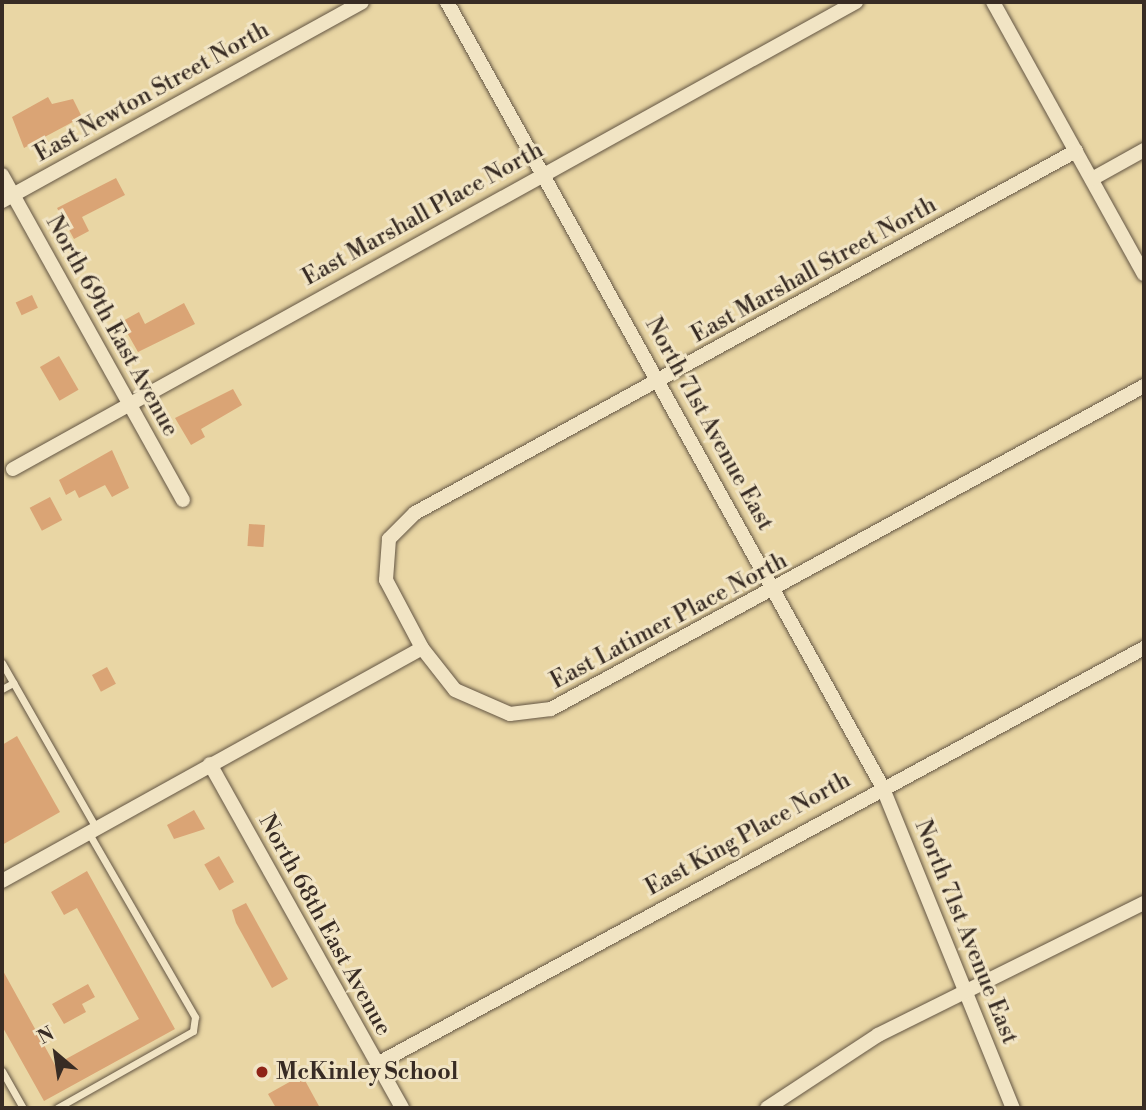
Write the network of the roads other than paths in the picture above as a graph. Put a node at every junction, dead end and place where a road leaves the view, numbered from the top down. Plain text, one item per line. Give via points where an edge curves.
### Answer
1 (362, 2) edge
2 (447, 2) edge
3 (856, 2) edge
4 (993, 2) edge
5 (1076, 150) junction
6 (1144, 150) edge
7 (543, 173) junction
8 (2, 175) edge
9 (1092, 179) junction
10 (7, 198) edge
11 (1144, 275) edge
12 (659, 381) junction
13 (1144, 386) edge
14 (129, 403) junction
15 (13, 468) dead end
16 (183, 500) dead end
17 (775, 591) junction
18 (422, 648) junction
19 (1144, 648) edge
20 (2, 663) edge
21 (13, 683) junction
22 (2, 689) edge
23 (210, 764) junction
24 (882, 786) junction
25 (92, 830) junction
26 (2, 881) edge
27 (1144, 903) edge
28 (965, 989) junction
29 (377, 1064) junction
30 (2, 1071) edge
31 (23, 1108) edge
32 (57, 1108) edge
33 (402, 1108) edge
34 (767, 1108) edge
35 (1013, 1108) edge

1 - 10 street, East Newton Street North
2 - 7 street, North 71st Avenue East
3 - 7 street, East Marshall Place North
4 - 5 street
5 - 9 street
5 - 12 street, East Marshall Street North
6 - 9 street
7 - 12 street, North 71st Avenue East
7 - 14 street, East Marshall Place North
8 - 10 street, North 69th East Avenue
9 - 11 street
10 - 14 street, North 69th East Avenue
12 - 17 street, North 71st Avenue East
12 - 18 street, East Marshall Street North via 398,526 384,551 386,580
13 - 17 street, East Latimer Place North
14 - 15 street, East Marshall Place North
14 - 16 street, North 69th East Avenue
17 - 18 street, East Latimer Place North via 551,709 510,714 473,703
17 - 24 street, North 71st Avenue East
18 - 23 street
19 - 24 street, East King Place North
20 - 21 lane
21 - 22 lane
21 - 25 lane
23 - 25 street
23 - 29 street, North 68th East Avenue
24 - 28 street, North 71st Avenue East
24 - 29 street, East King Place North
25 - 26 street
25 - 32 lane via 195,1017 193,1031
27 - 28 street
28 - 34 street via 878,1035
28 - 35 street, North 71st Avenue East
29 - 33 street, North 68th East Avenue
30 - 31 lane

